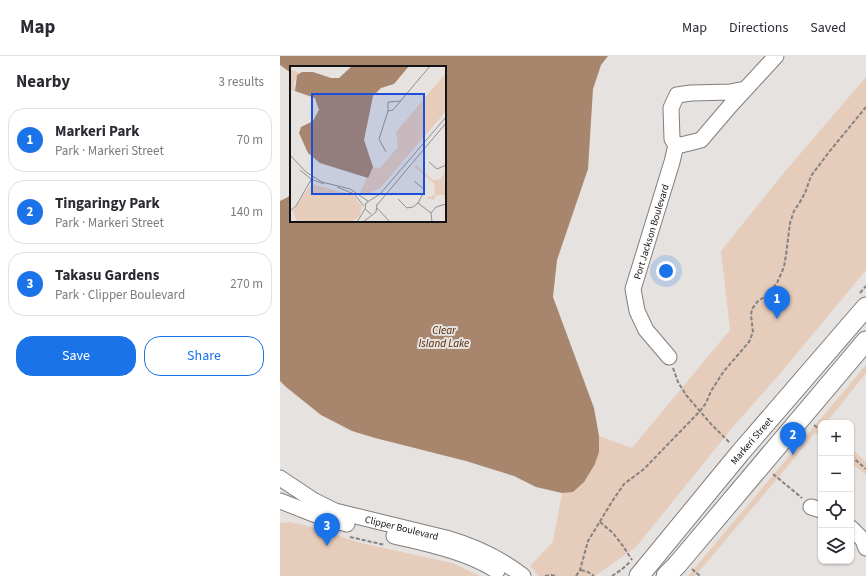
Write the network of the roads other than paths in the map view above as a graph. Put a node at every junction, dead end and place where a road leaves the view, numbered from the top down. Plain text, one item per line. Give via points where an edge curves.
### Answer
1 (776, 56) edge
2 (745, 89) junction
3 (676, 145) junction
4 (866, 308) edge
5 (866, 341) edge
6 (669, 357) road end
7 (282, 484) edge
8 (280, 501) edge
9 (854, 531) edge
10 (866, 548) edge
11 (635, 568) edge
12 (505, 576) edge
13 (523, 576) edge
14 (666, 576) edge

1 - 2 street
2 - 3 street via 702,140
2 - 3 street, Port Jackson Boulevard via 678,95 671,108 672,139
3 - 6 street, Port Jackson Boulevard via 633,289 637,311 646,330
4 - 11 main road, Markeri Street via 740,453
5 - 14 main road
7 - 13 street, Clipper Boulevard via 335,510 461,542 479,549
8 - 12 street, Clipper Boulevard via 336,522 458,553
9 - 10 street via 863,540

